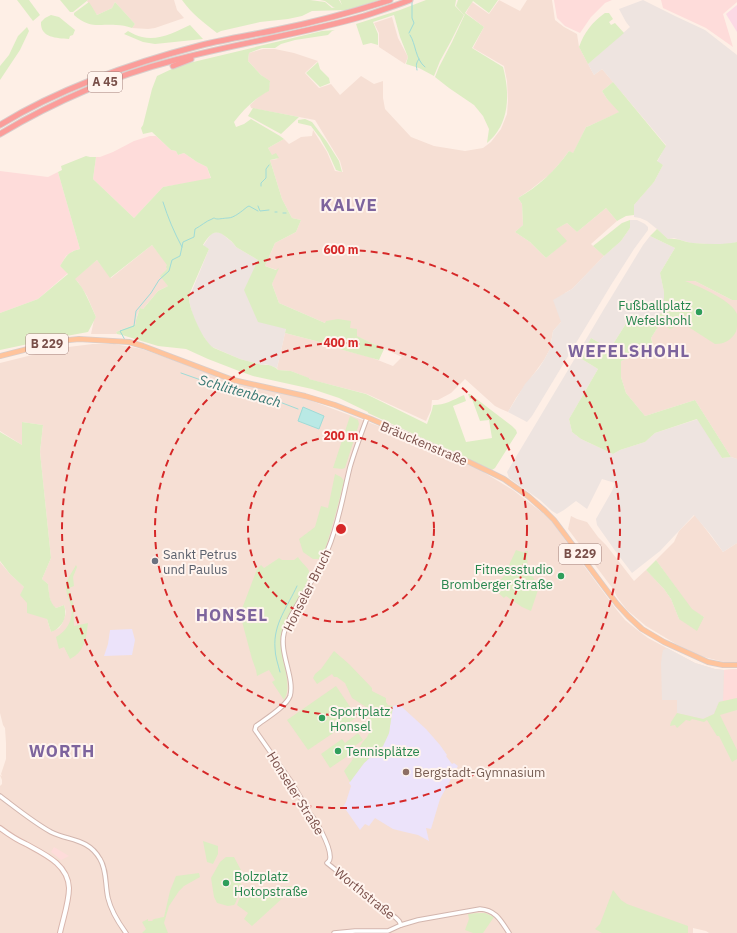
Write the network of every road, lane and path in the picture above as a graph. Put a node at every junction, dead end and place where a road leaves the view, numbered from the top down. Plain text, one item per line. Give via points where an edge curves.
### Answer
1 (390, 0) edge
2 (410, 0) edge
3 (202, 45) junction
4 (169, 50) dead end
5 (205, 52) junction
6 (173, 66) dead end
7 (0, 125) edge
8 (0, 134) edge
9 (0, 356) edge
10 (367, 418) junction
11 (737, 665) edge
12 (256, 726) joint
13 (0, 796) edge
14 (0, 828) edge
15 (327, 864) joint
16 (401, 925) junction
17 (60, 933) edge
18 (126, 933) edge
19 (334, 933) edge
20 (509, 933) edge

1 - 3 highway, A 45 via 278,30
2 - 5 highway, A 45 via 329,25
3 - 4 highway
3 - 7 highway, A 45 via 142,62 84,83 37,104
5 - 6 highway
5 - 8 highway, A 45 via 98,85 26,118
9 - 10 main road, Bräuckenstraße / B 229 via 59,341 79,339 129,342 233,380 305,396
10 - 11 main road, Bräuckenstraße / B 229 via 504,479 545,510 617,604 642,629 708,662
10 - 12 street, Honseler Bruch via 352,461 330,544 284,632 283,644 290,696 284,706
12 - 15 street, Honseler Straße via 255,730 290,780 323,835 330,855
13 - 18 street via 46,829 82,842 94,851 103,865 111,909
14 - 17 main road via 52,859 59,864 65,874 68,896
15 - 16 street, Worthstraße
16 - 19 street via 388,931
16 - 20 street via 469,910 486,909 498,917

